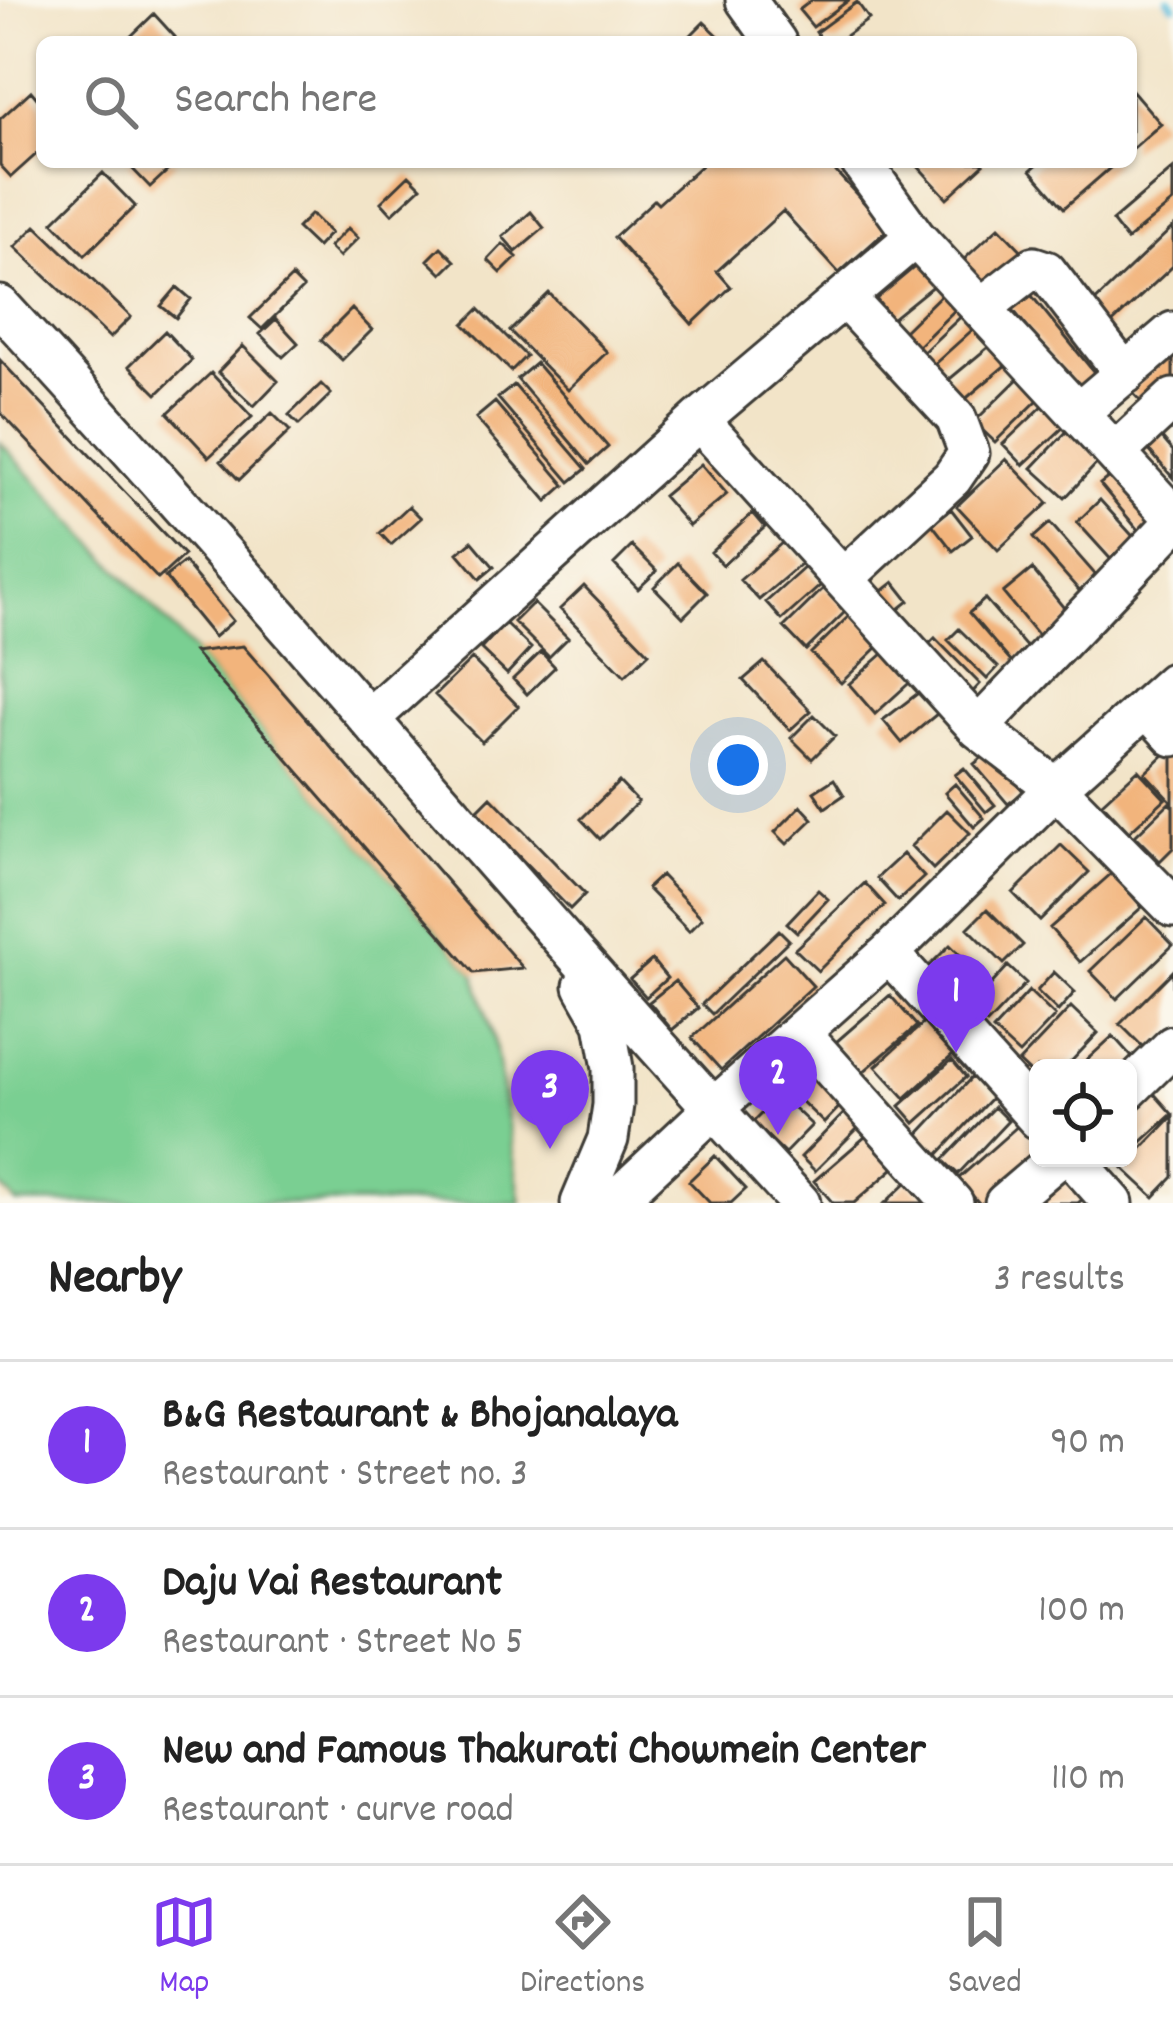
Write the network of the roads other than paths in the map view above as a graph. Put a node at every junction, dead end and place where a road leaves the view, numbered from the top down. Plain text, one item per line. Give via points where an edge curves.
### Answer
1 (746, 0) edge
2 (772, 36) edge
3 (866, 168) edge
4 (915, 237) junction
5 (844, 298) junction
6 (981, 308) junction
7 (5, 320) edge
8 (1173, 332) edge
9 (1125, 374) junction
10 (1173, 398) edge
11 (1078, 413) junction
12 (699, 420) junction
13 (1115, 453) junction
14 (1173, 520) edge
15 (843, 579) junction
16 (1160, 695) edge
17 (370, 718) junction
18 (978, 728) junction
19 (1173, 736) edge
20 (1056, 788) junction
21 (1173, 907) edge
22 (552, 928) junction
23 (889, 953) junction
24 (800, 1033) junction
25 (1173, 1046) edge
26 (1137, 1081) edge
27 (713, 1109) junction
28 (1029, 1109) edge
29 (1047, 1167) edge
30 (1080, 1167) edge
31 (624, 1200) edge
32 (581, 1203) edge
33 (800, 1203) edge
34 (953, 1203) edge
35 (1005, 1203) edge
36 (1114, 1203) edge

1 - 2 street
3 - 4 street
4 - 5 street
4 - 6 street
5 - 12 street
5 - 15 street via 956,418 969,453
6 - 9 street via 1034,267 1046,272
6 - 11 street
7 - 17 street
8 - 9 street
9 - 11 street
10 - 13 street
11 - 13 street
12 - 15 street
12 - 17 street
13 - 14 street
14 - 18 street
15 - 18 street
16 - 19 street
16 - 20 street
17 - 22 street
18 - 20 street
20 - 21 street
20 - 23 street
22 - 27 street
22 - 32 street via 605,1024 613,1068 608,1139
23 - 24 street
23 - 28 street
24 - 27 street
24 - 34 street
25 - 26 street
27 - 31 street
27 - 33 street
29 - 35 street
30 - 36 street

